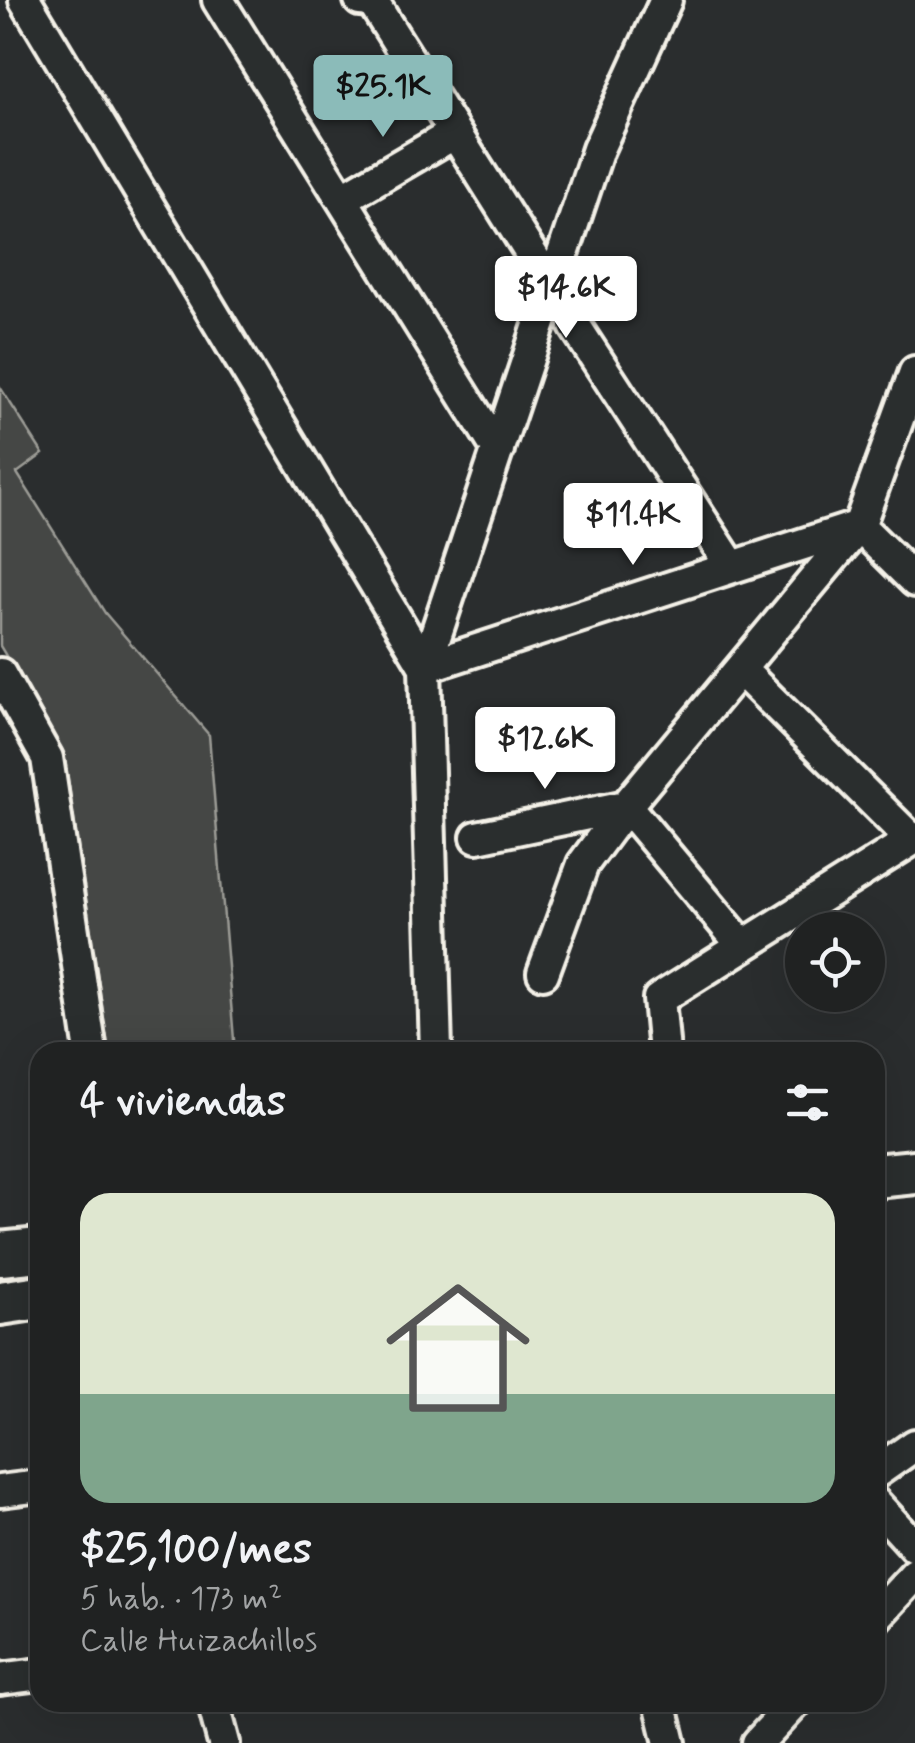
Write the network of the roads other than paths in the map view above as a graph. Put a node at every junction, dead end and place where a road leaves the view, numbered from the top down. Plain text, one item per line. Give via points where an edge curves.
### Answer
1 (24, 0) edge
2 (218, 0) edge
3 (360, 0) edge
4 (666, 0) edge
5 (454, 133) junction
6 (342, 199) junction
7 (552, 287) junction
8 (574, 326) dead end
9 (915, 372) edge
10 (498, 450) junction
11 (859, 526) junction
12 (732, 567) junction
13 (915, 581) edge
14 (425, 666) junction
15 (740, 668) junction
16 (4, 686) edge
17 (626, 806) junction
18 (478, 837) dead end
19 (914, 838) edge
20 (743, 946) junction
21 (542, 973) dead end
22 (90, 1042) edge
23 (436, 1042) edge
24 (663, 1042) edge
25 (915, 1172) edge
26 (885, 1175) edge
27 (30, 1251) edge
28 (0, 1254) edge
29 (30, 1300) edge
30 (0, 1304) edge
31 (915, 1445) edge
32 (885, 1465) edge
33 (30, 1487) edge
34 (0, 1491) edge
35 (885, 1514) edge
36 (915, 1548) edge
37 (915, 1575) edge
38 (885, 1607) edge
39 (30, 1675) edge
40 (0, 1679) edge
41 (216, 1712) edge
42 (662, 1712) edge
43 (787, 1712) edge
44 (224, 1743) edge
45 (670, 1743) edge
46 (758, 1743) edge

1 - 14 street
2 - 6 street
3 - 5 street via 372,1
4 - 7 street via 598,149
5 - 6 street
5 - 7 street
6 - 10 street
7 - 10 street
8 - 12 street
9 - 11 street
10 - 14 street
11 - 12 street
11 - 13 street
11 - 15 street
12 - 14 street
14 - 23 street
15 - 17 street
15 - 19 street
16 - 22 street via 47,758
17 - 18 street
17 - 20 street
17 - 21 street via 583,864
19 - 20 street
20 - 24 street via 659,999
25 - 26 main road
27 - 28 main road
29 - 30 main road
31 - 32 street
33 - 34 street
35 - 36 street
37 - 38 street
39 - 40 street
41 - 44 street
42 - 45 street
43 - 46 street

